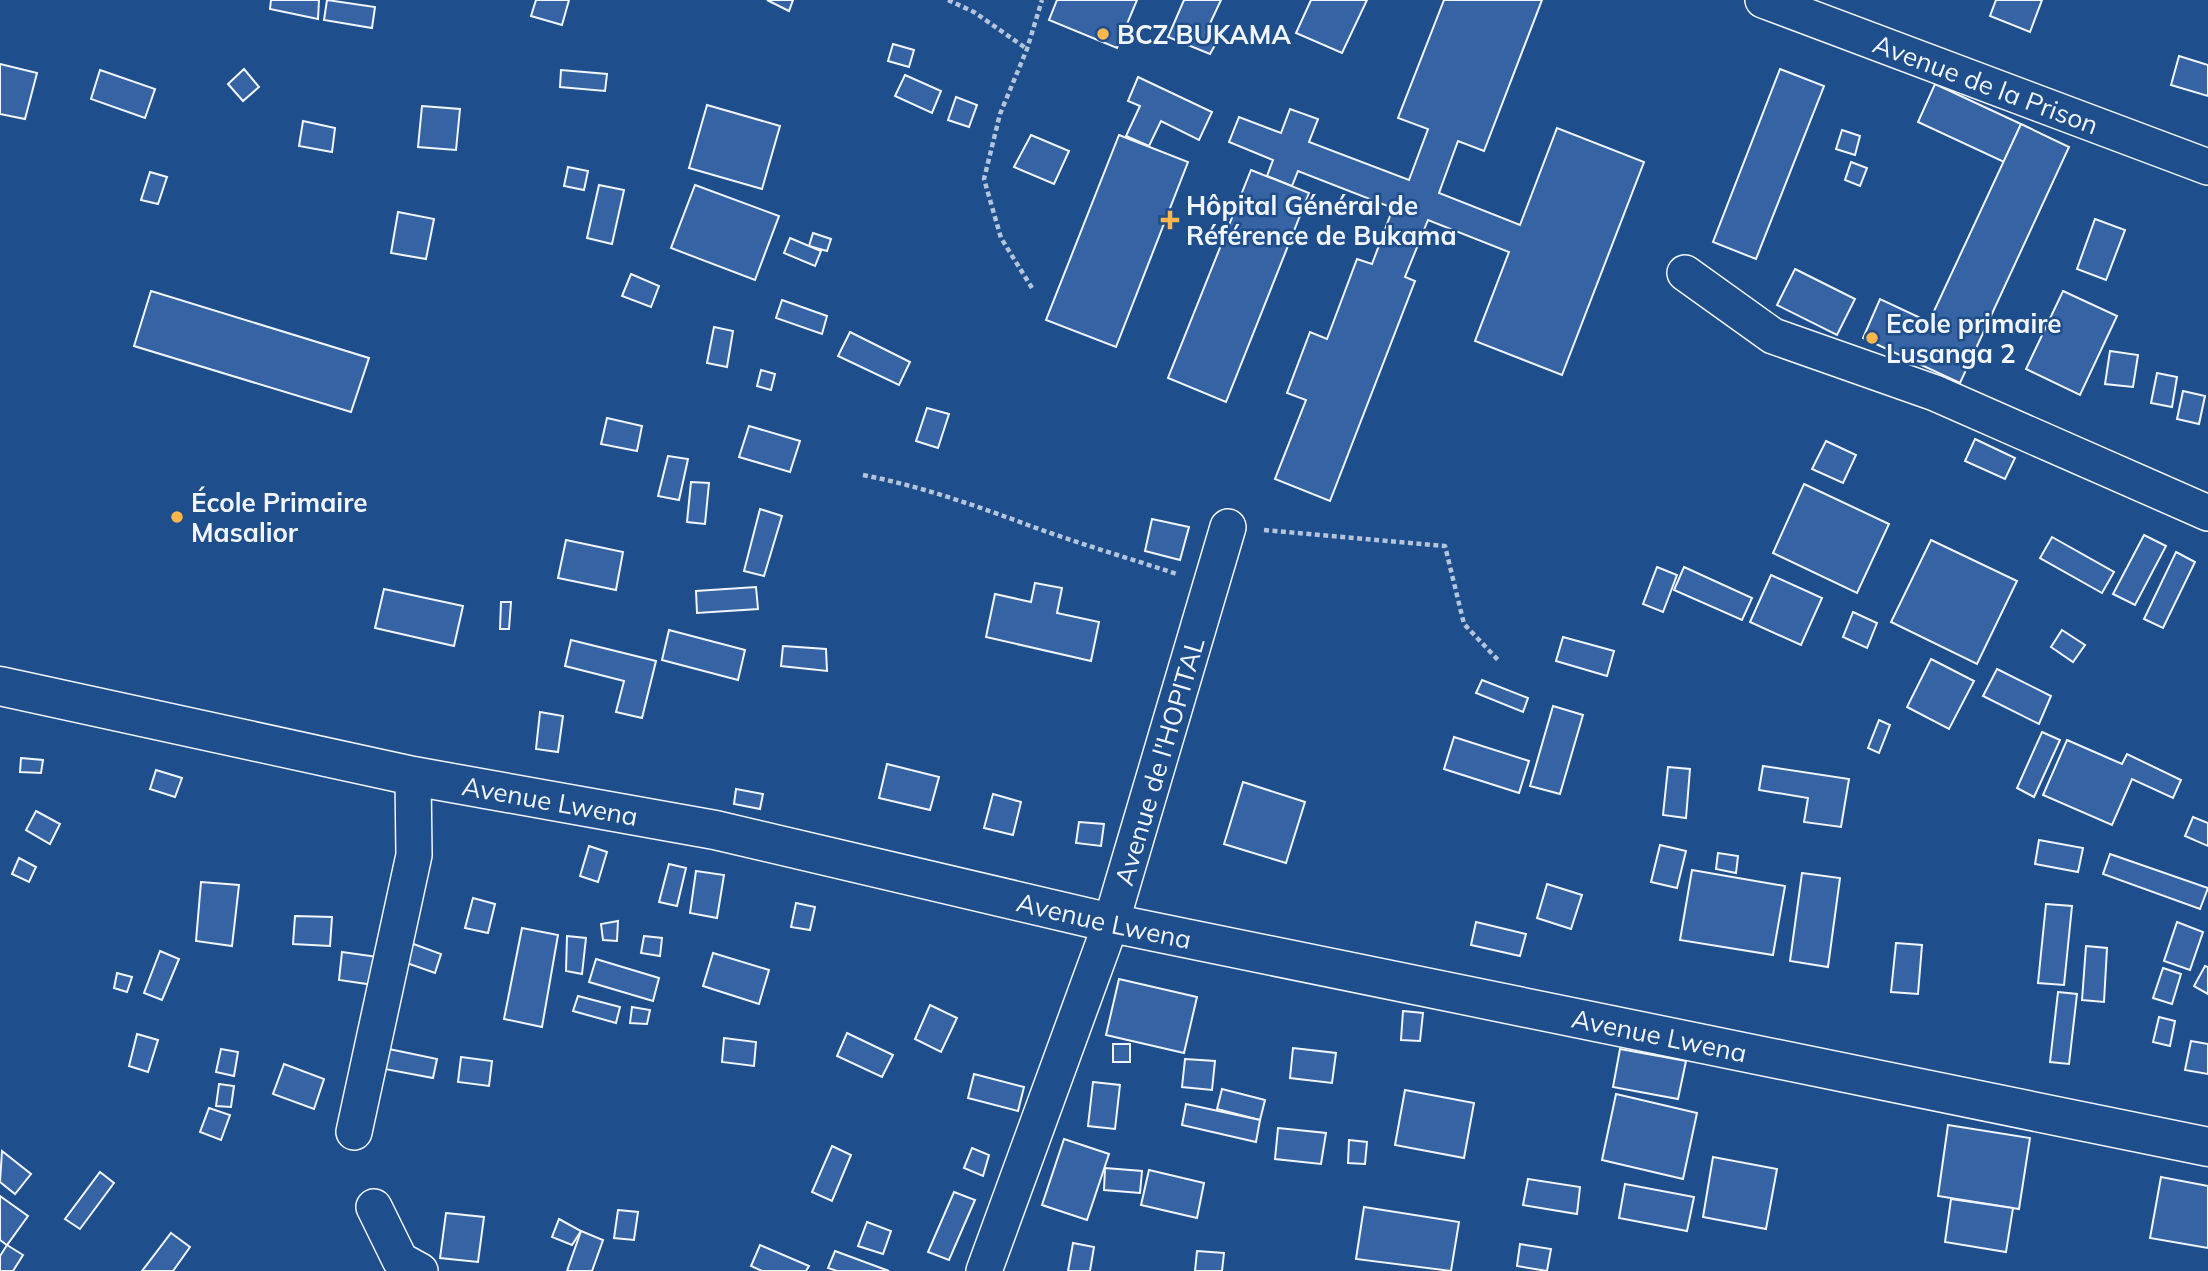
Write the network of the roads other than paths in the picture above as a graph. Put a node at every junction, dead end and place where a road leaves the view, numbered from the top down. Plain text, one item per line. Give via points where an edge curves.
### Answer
1 (1763, 0) edge
2 (2208, 167) edge
3 (1685, 273) dead end
4 (2208, 513) edge
5 (1228, 527) road end
6 (0, 686) edge
7 (413, 776) junction
8 (1111, 923) junction
9 (354, 1132) dead end
10 (2208, 1147) edge
11 (373, 1207) dead end
12 (419, 1271) edge
13 (984, 1271) edge

1 - 2 street, Avenue de la Prison
3 - 4 street via 1773,336 1935,393
5 - 8 street, Avenue de l'HOPITAL
6 - 7 main road, Avenue Lwena
7 - 8 main road, Avenue Lwena via 715,830
7 - 9 street via 414,855
8 - 10 main road, Avenue Lwena
8 - 13 street, Avenue de l'HOPITAL
11 - 12 street via 400,1260

